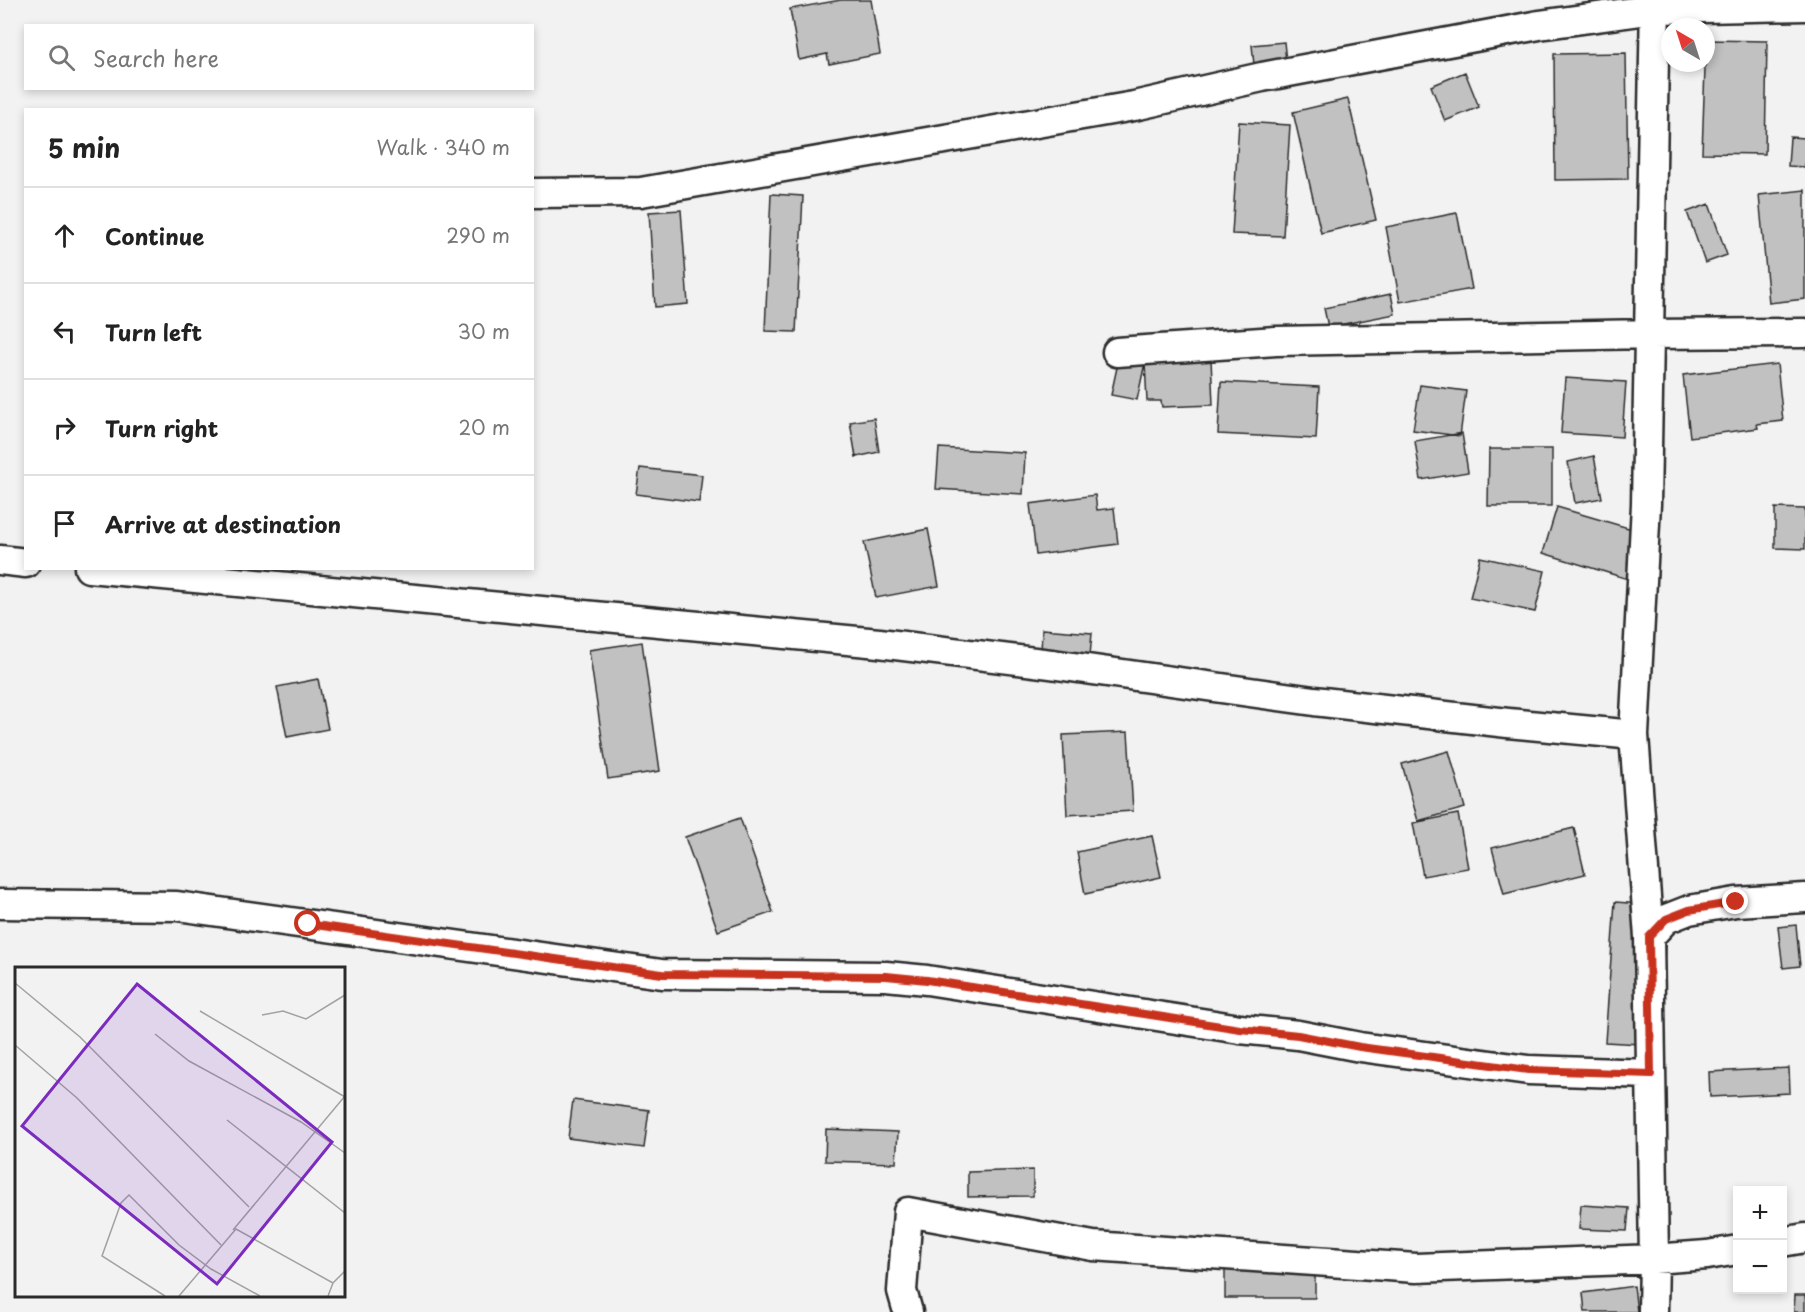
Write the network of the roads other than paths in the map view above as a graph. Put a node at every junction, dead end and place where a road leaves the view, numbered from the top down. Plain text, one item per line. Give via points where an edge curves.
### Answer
1 (1655, 4) edge
2 (1805, 6) edge
3 (534, 193) edge
4 (1805, 333) edge
5 (1649, 334) junction
6 (1117, 352) dead end
7 (0, 560) edge
8 (24, 562) edge
9 (110, 570) edge
10 (1634, 735) junction
11 (1805, 898) edge
12 (0, 904) edge
13 (1649, 937) junction
14 (1651, 1074) junction
15 (1805, 1238) edge
16 (1787, 1241) edge
17 (1733, 1251) edge
18 (1654, 1259) junction
19 (908, 1312) edge
20 (1653, 1312) edge

1 - 2 street
1 - 3 street via 1262,77 1134,106 641,192
1 - 5 street
4 - 5 street
5 - 6 street via 1276,341
5 - 10 street via 1646,504
7 - 8 street
9 - 10 street via 879,643 1314,701
10 - 13 street
11 - 13 street via 1736,902 1689,910 1666,919
12 - 14 street via 177,906 662,974 886,976 927,980 1528,1070
13 - 14 street
14 - 18 street
15 - 16 street
17 - 18 street
18 - 19 street via 1416,1268 1093,1246 908,1212 902,1291
18 - 20 street

